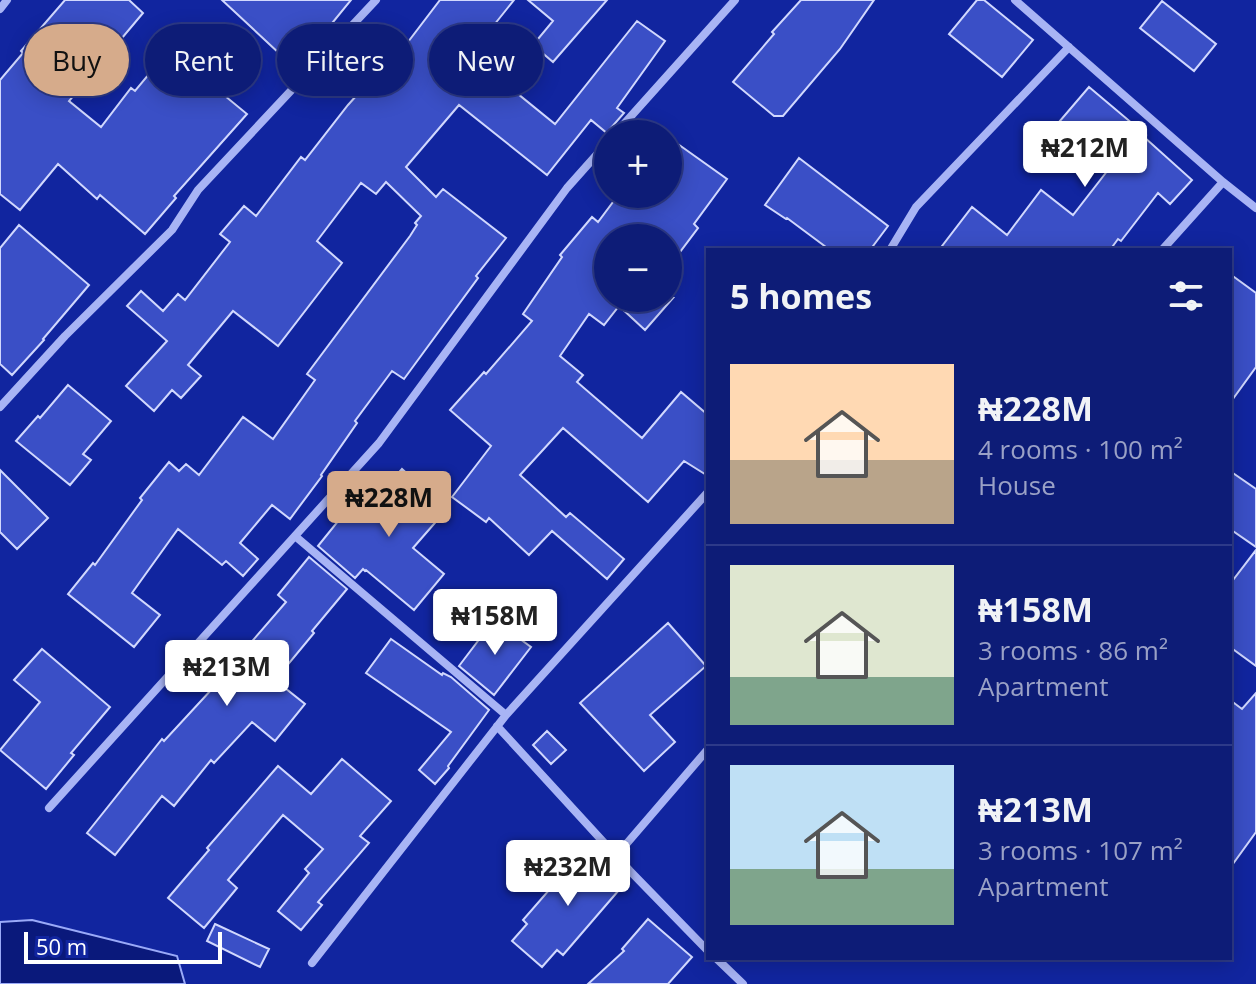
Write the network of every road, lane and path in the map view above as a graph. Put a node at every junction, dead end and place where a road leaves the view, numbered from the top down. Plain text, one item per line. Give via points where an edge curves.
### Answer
1 (7, 0) edge
2 (376, 0) edge
3 (735, 0) edge
4 (1015, 0) edge
5 (0, 9) edge
6 (1069, 47) junction
7 (628, 120) edge
8 (594, 158) edge
9 (1223, 182) junction
10 (1256, 208) edge
11 (892, 248) edge
12 (1164, 248) edge
13 (0, 407) edge
14 (706, 494) edge
15 (295, 536) junction
16 (506, 715) junction
17 (497, 726) junction
18 (706, 751) edge
19 (49, 808) dead end
20 (616, 856) junction
21 (706, 949) edge
22 (718, 960) edge
23 (312, 963) dead end
24 (743, 984) edge

1 - 5 street
2 - 13 street via 198,190 172,230
3 - 7 street
4 - 6 street
6 - 9 street
6 - 11 street via 916,207
8 - 15 street via 379,443
9 - 10 street
9 - 12 street
14 - 16 street
15 - 16 street
15 - 19 street
16 - 17 street
17 - 20 street
17 - 23 street
18 - 20 street
20 - 21 street
22 - 24 street

